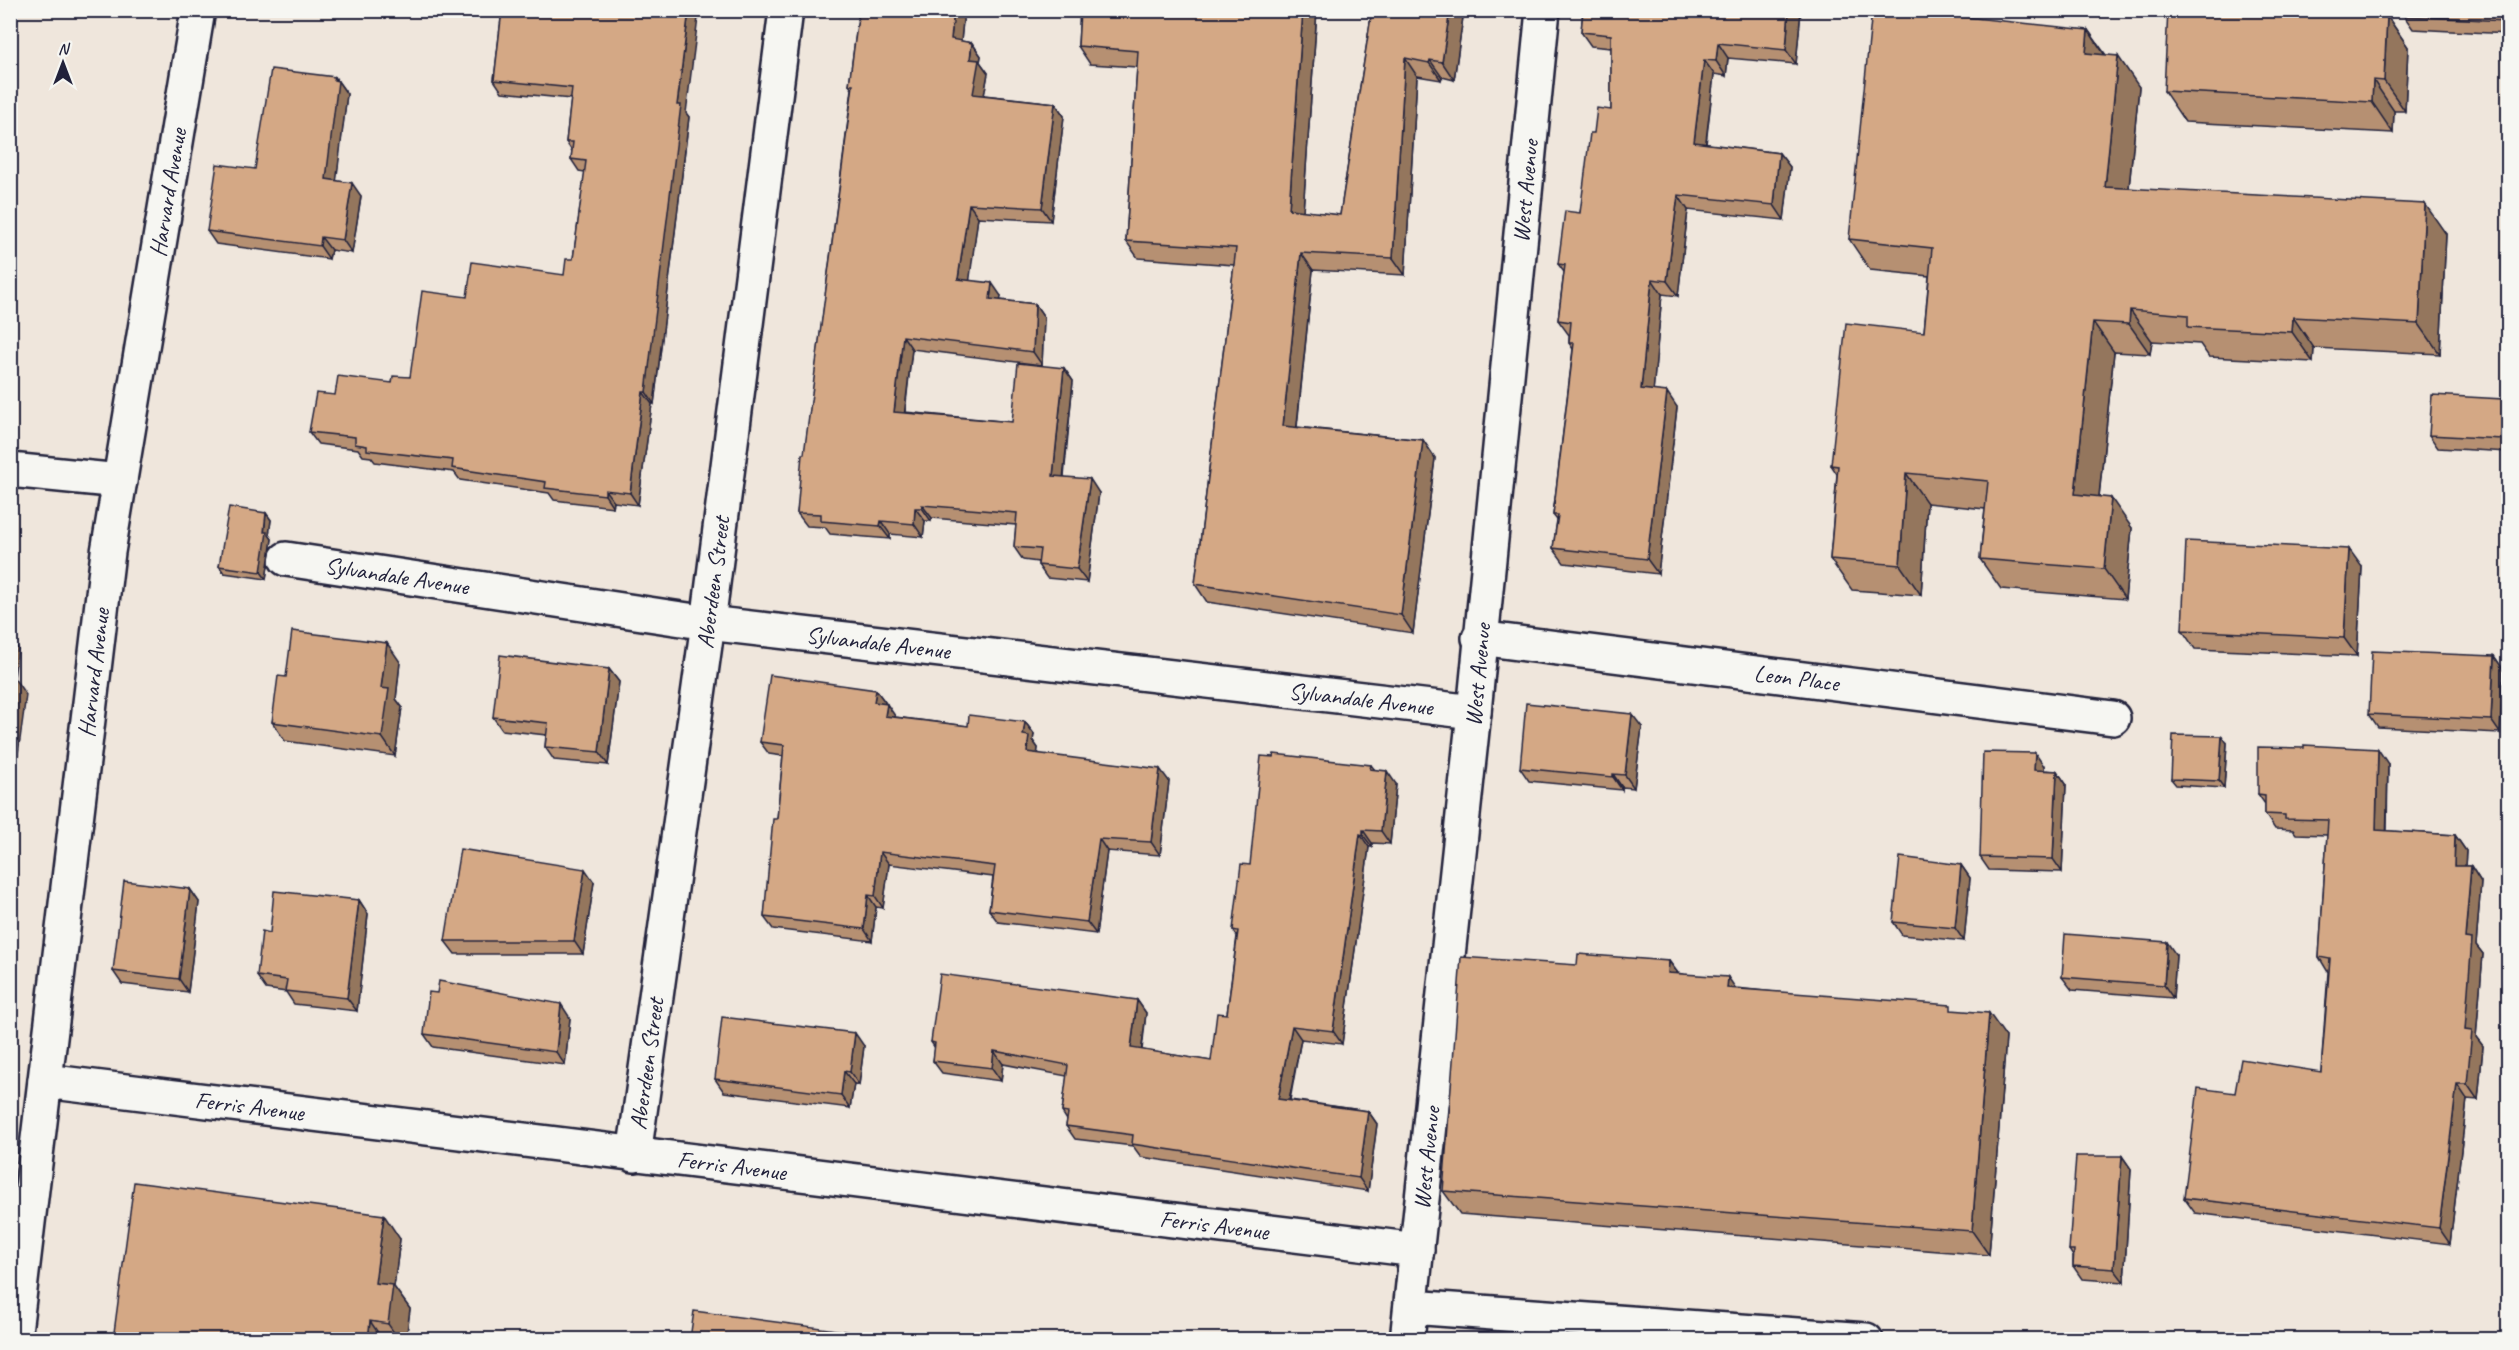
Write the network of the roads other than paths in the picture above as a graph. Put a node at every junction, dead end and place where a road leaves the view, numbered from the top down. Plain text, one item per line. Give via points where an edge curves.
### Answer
1 (198, 10) edge
2 (786, 10) edge
3 (1543, 10) edge
4 (10, 470) edge
5 (120, 482) junction
6 (286, 559) dead end
7 (708, 623) junction
8 (1479, 638) junction
9 (1474, 712) junction
10 (2112, 718) dead end
11 (45, 1081) junction
12 (634, 1155) junction
13 (1417, 1250) junction
14 (1411, 1306) junction
15 (14, 1340) edge
16 (1407, 1340) edge
17 (1866, 1340) edge

1 - 5 street, Harvard Avenue
2 - 7 street, Aberdeen Street
3 - 8 street, West Avenue
4 - 5 street
5 - 11 street, Harvard Avenue via 108,552
6 - 7 street, Sylvandale Avenue
7 - 9 street, Sylvandale Avenue
7 - 12 street, Aberdeen Street
8 - 9 street, West Avenue
8 - 10 street, Leon Place
9 - 13 street, West Avenue
11 - 12 street, Ferris Avenue
11 - 15 street, Harvard Avenue
12 - 13 street, Ferris Avenue
13 - 14 street, West Avenue
14 - 16 street, West Avenue
14 - 17 street

